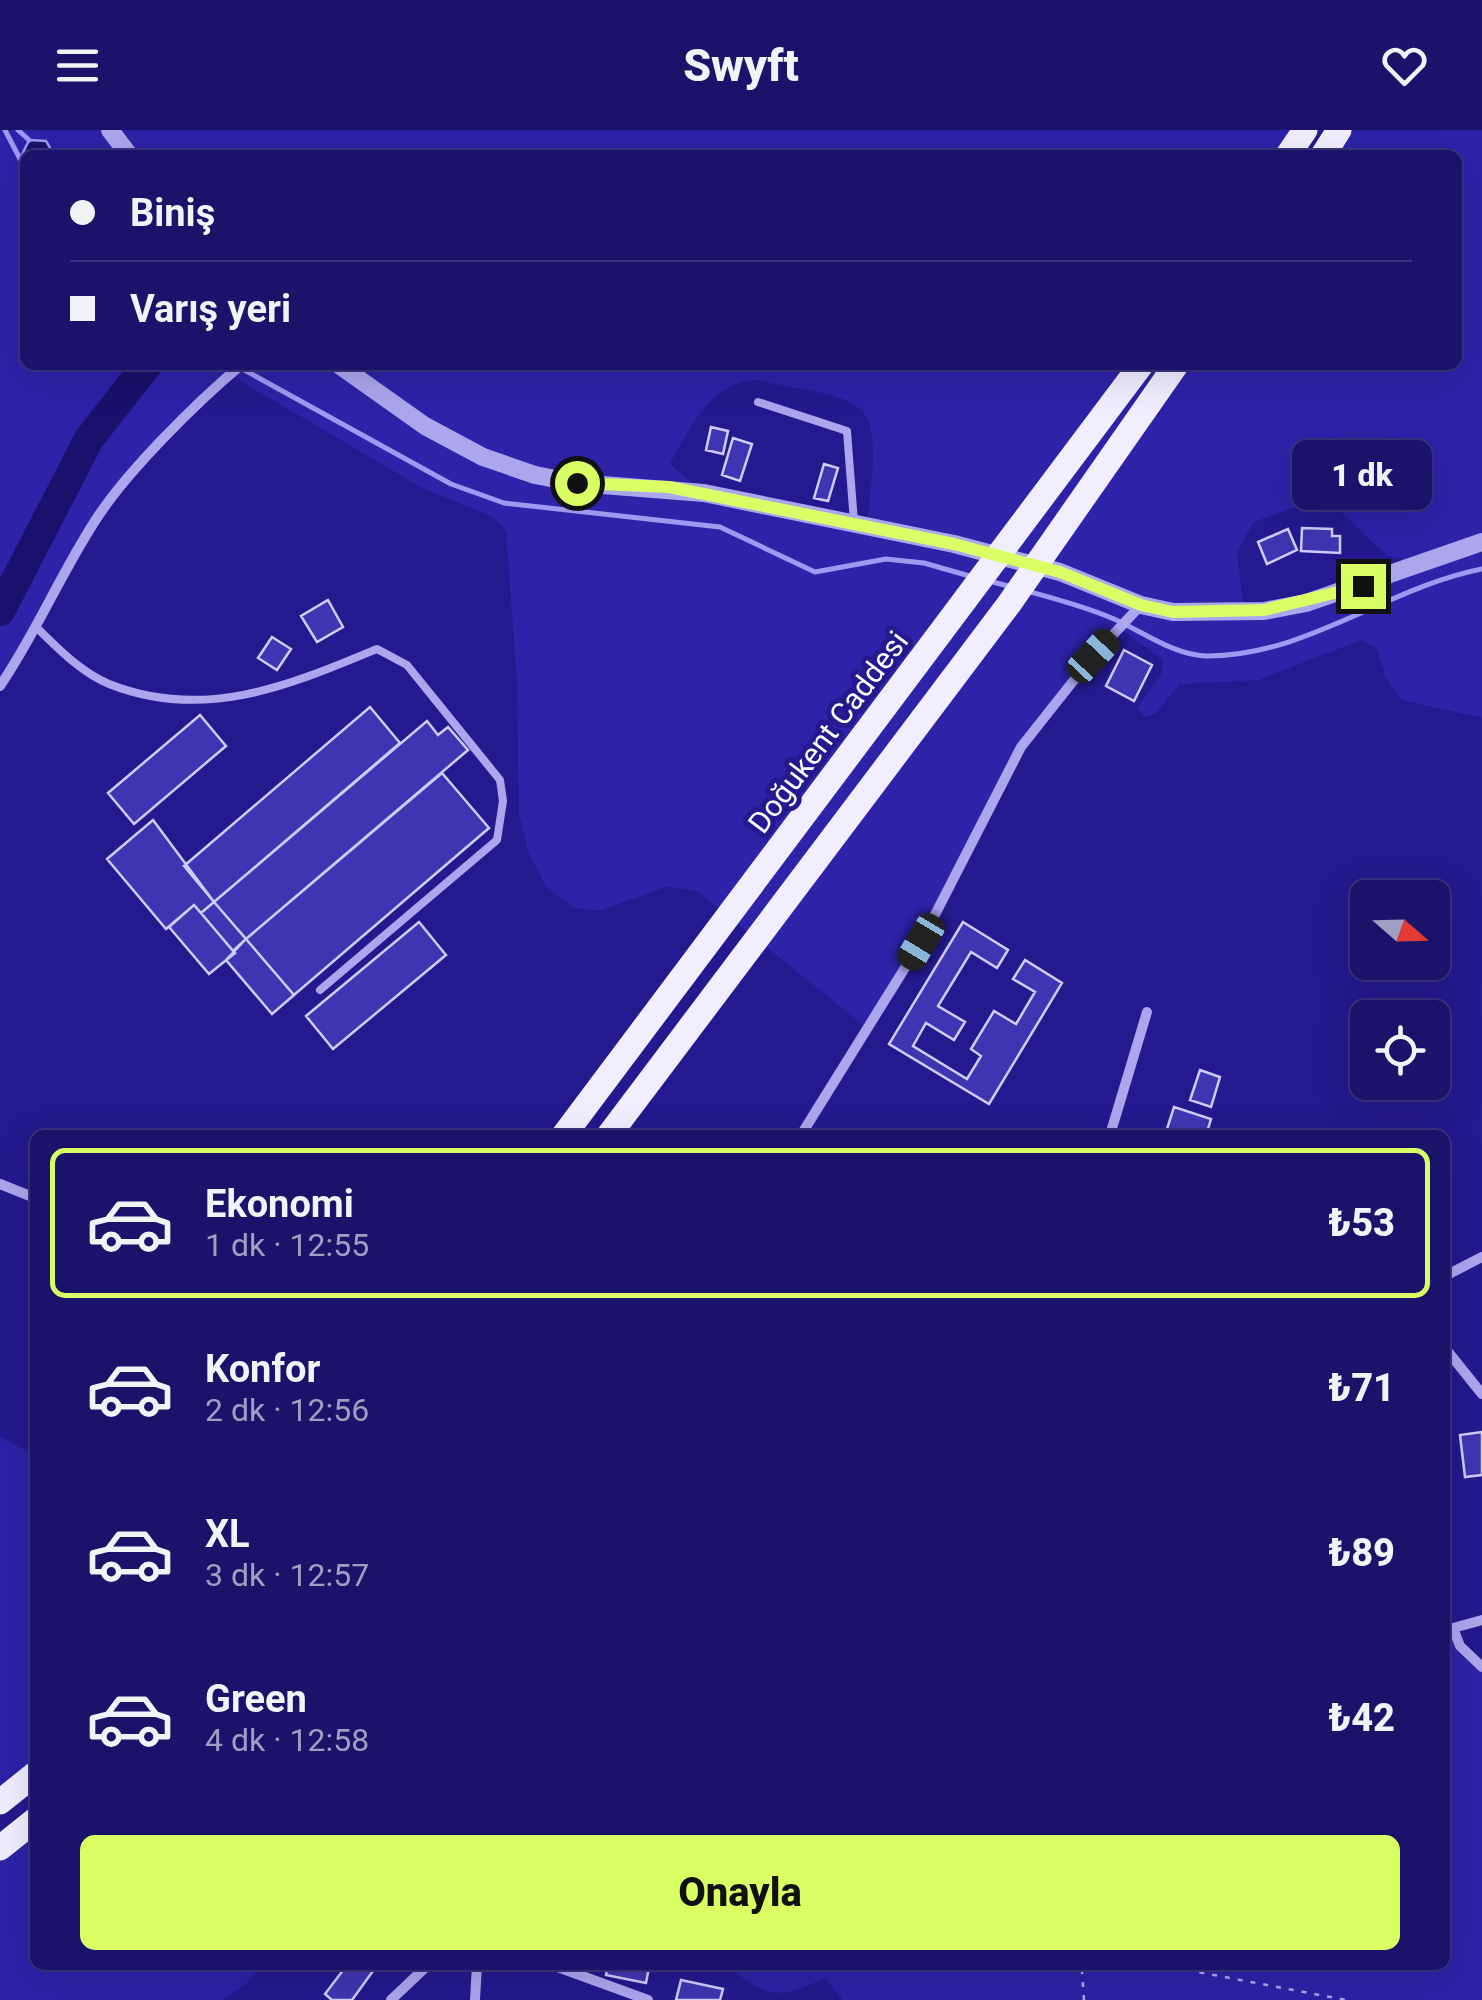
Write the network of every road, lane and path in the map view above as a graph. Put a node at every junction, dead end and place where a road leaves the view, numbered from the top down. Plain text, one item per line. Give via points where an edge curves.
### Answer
1 (110, 130) edge
2 (125, 150) edge
3 (236, 370) edge
4 (346, 370) edge
5 (1136, 370) edge
6 (1173, 370) edge
7 (758, 402) dead end
8 (854, 526) junction
9 (1482, 542) edge
10 (1141, 605) junction
11 (36, 628) junction
12 (0, 686) edge
13 (320, 990) dead end
14 (1147, 1012) dead end
15 (568, 1130) edge
16 (613, 1130) edge
17 (804, 1130) edge
18 (1112, 1130) edge
19 (0, 1184) edge
20 (30, 1196) edge
21 (1482, 1257) edge
22 (1450, 1273) edge
23 (1450, 1354) edge
24 (1482, 1394) edge
25 (1482, 1620) edge
26 (1482, 1667) edge
27 (30, 1778) edge
28 (0, 1802) edge
29 (30, 1824) edge
30 (0, 1848) edge
31 (423, 1970) edge
32 (477, 1970) edge
33 (566, 1970) edge
34 (1084, 1970) edge
35 (1187, 1970) edge
36 (392, 2000) edge
37 (475, 2000) edge
38 (648, 2000) edge
39 (1084, 2000) edge
40 (1346, 2000) edge

1 - 2 street
3 - 11 street via 97,516
4 - 8 street via 424,426 535,474 669,487
5 - 15 main road, Doğukent Caddesi, bridge
6 - 16 main road, bridge via 1010,604
7 - 8 lane via 846,430
8 - 10 street via 1013,557
9 - 10 street via 1292,606 1222,613
10 - 17 street via 1021,747 921,942
11 - 12 street
11 - 13 lane via 108,683 180,698 231,699 278,690 378,648 408,665 500,780 496,840
14 - 18 street
19 - 20 street
21 - 22 street
23 - 24 street
25 - 26 street via 1453,1628 1460,1646
27 - 28 main road
29 - 30 main road
31 - 36 street
32 - 37 street
33 - 38 street
34 - 39 path
35 - 40 path

